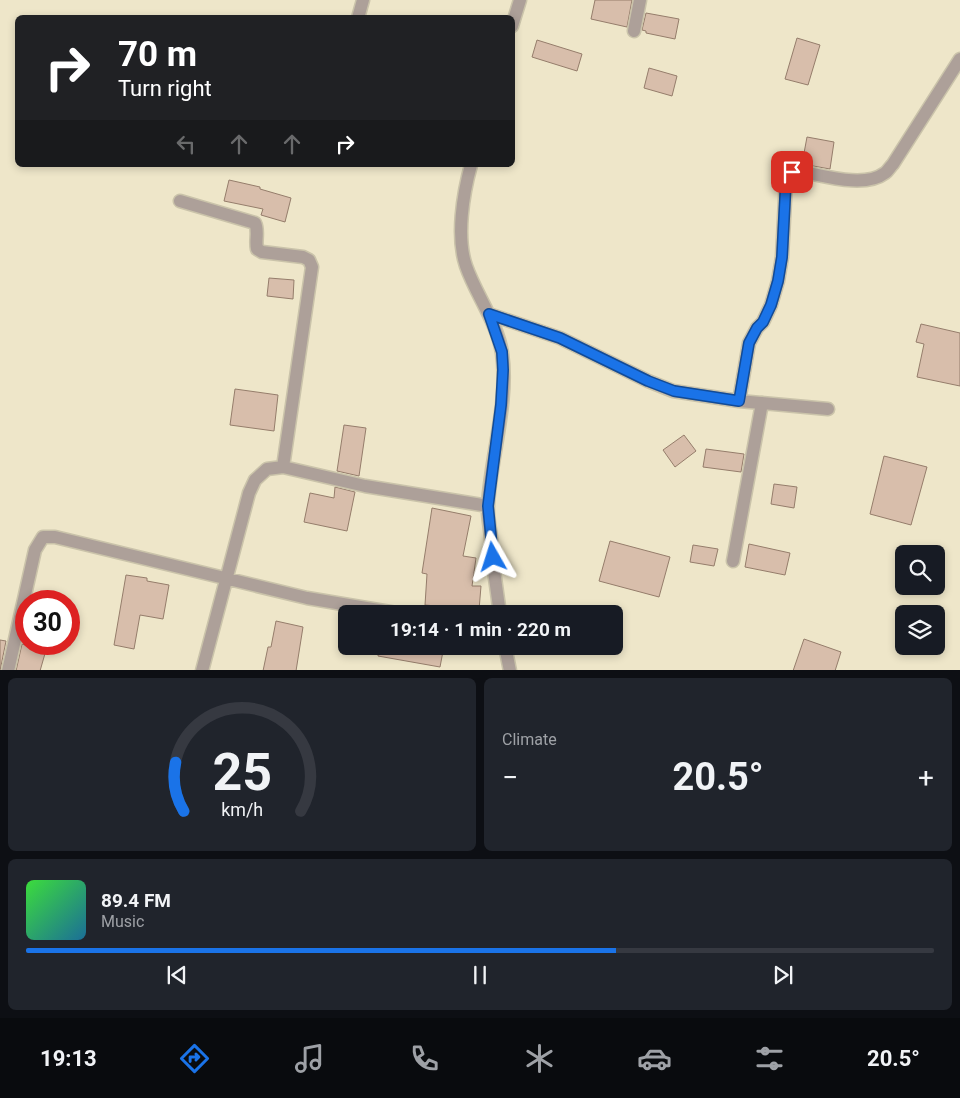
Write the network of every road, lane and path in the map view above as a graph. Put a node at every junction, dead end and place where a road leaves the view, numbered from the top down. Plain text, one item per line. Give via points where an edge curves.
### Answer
1 (363, 0) edge
2 (520, 0) edge
3 (640, 0) edge
4 (359, 15) edge
5 (515, 16) edge
6 (634, 32) dead end
7 (960, 59) edge
8 (470, 167) edge
9 (180, 201) dead end
10 (489, 314) junction
11 (739, 401) junction
12 (762, 403) junction
13 (828, 410) dead end
14 (283, 467) junction
15 (488, 506) junction
16 (733, 561) dead end
17 (227, 580) junction
18 (349, 605) edge
19 (499, 605) edge
20 (507, 655) edge
21 (8, 670) edge
22 (202, 670) edge
23 (510, 670) edge

1 - 4 street
2 - 5 street
3 - 6 street
7 - 11 street via 885,173 872,180 853,181 798,171 789,175 778,281 767,314 749,343
8 - 10 street via 462,222 462,249 466,266
9 - 14 street via 256,222 258,249 303,257 312,267
10 - 11 street via 560,338 674,391
10 - 15 street via 502,352 503,370
11 - 12 street
12 - 13 street
12 - 16 street
14 - 15 street via 365,486
14 - 17 street via 267,469 255,480
15 - 19 street
17 - 18 street
17 - 21 street via 55,537 43,537 35,550
17 - 22 street
20 - 23 street

